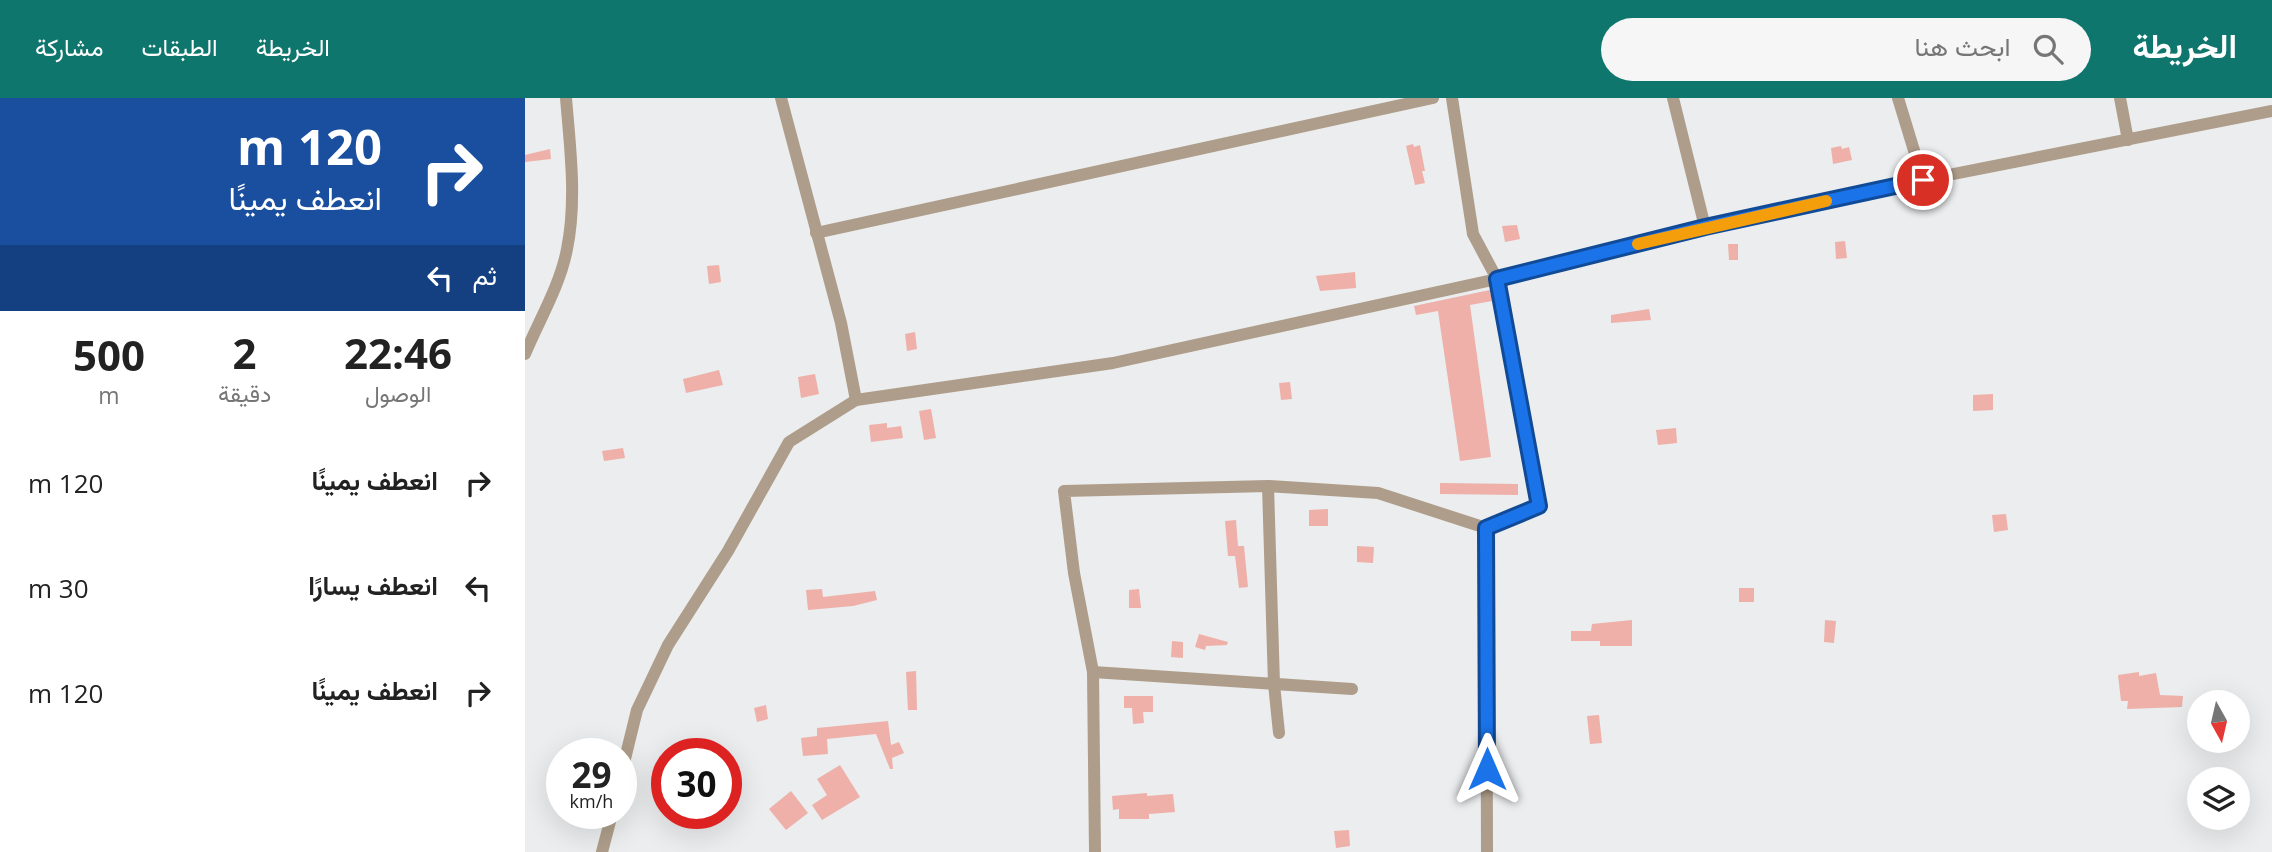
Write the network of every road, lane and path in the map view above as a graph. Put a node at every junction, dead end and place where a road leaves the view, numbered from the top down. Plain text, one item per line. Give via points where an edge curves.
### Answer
1 (566, 98) edge
2 (781, 98) edge
3 (1433, 98) edge
4 (1452, 98) edge
5 (1674, 98) edge
6 (1898, 98) edge
7 (2120, 98) edge
8 (2272, 111) edge
9 (2128, 140) junction
10 (1923, 180) junction
11 (1705, 227) junction
12 (816, 233) junction
13 (1497, 279) junction
14 (525, 354) edge
15 (856, 400) junction
16 (1268, 486) junction
17 (1486, 528) junction
18 (1093, 672) junction
19 (1274, 684) junction
20 (1352, 689) dead end
21 (1279, 733) dead end
22 (630, 738) edge
23 (608, 829) edge
24 (602, 852) edge
25 (1095, 852) edge
26 (1487, 852) edge

1 - 14 street via 572,170 567,250
2 - 12 street
3 - 12 street
4 - 13 street via 1473,234
5 - 11 street
6 - 10 street
7 - 9 street
8 - 9 street
9 - 10 street
10 - 11 street
11 - 13 street
12 - 15 street
13 - 15 street via 1113,363
13 - 17 street via 1539,506
15 - 22 street via 789,442 668,645 637,710
16 - 17 street via 1378,493
16 - 18 street via 1064,491
16 - 19 street
17 - 26 street
18 - 19 street
18 - 25 street
19 - 20 street
19 - 21 street
23 - 24 street

